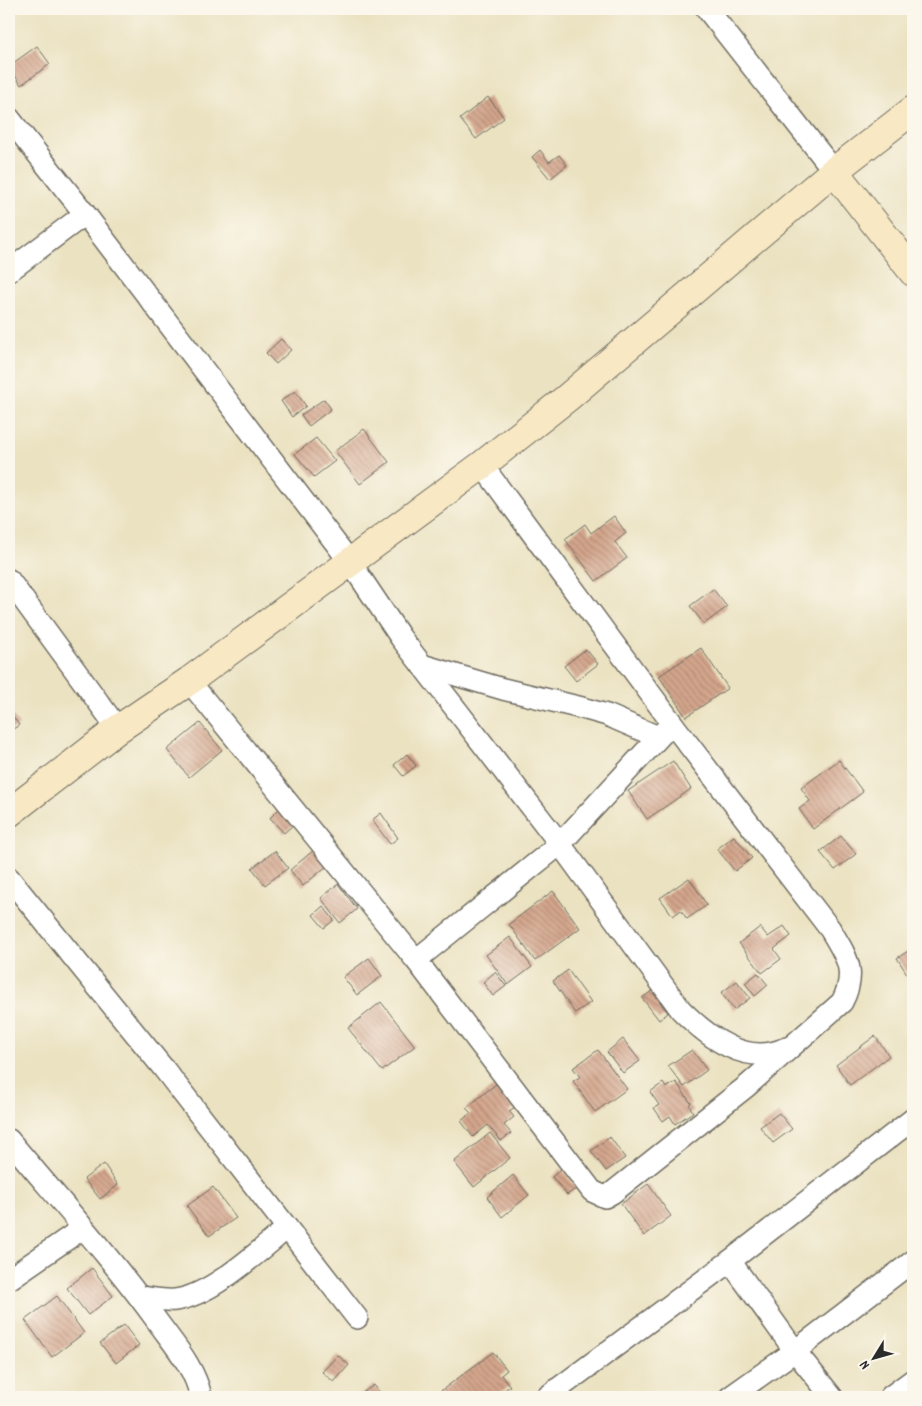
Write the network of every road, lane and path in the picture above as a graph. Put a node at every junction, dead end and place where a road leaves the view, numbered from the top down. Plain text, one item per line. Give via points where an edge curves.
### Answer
1 (707, 9) edge
2 (913, 110) edge
3 (9, 118) edge
4 (834, 171) junction
5 (85, 214) junction
6 (9, 271) edge
7 (913, 272) edge
8 (482, 465) junction
9 (350, 562) junction
10 (9, 580) edge
11 (422, 665) junction
12 (189, 681) junction
13 (118, 729) junction
14 (665, 730) junction
15 (9, 812) edge
16 (560, 844) junction
17 (9, 878) edge
18 (416, 960) junction
19 (796, 1043) junction
20 (913, 1119) edge
21 (9, 1140) edge
22 (83, 1228) junction
23 (287, 1228) junction
24 (730, 1261) junction
25 (913, 1261) edge
26 (9, 1279) edge
27 (140, 1297) junction
28 (357, 1318) dead end
29 (795, 1351) junction
30 (913, 1380) edge
31 (201, 1397) edge
32 (547, 1397) edge
33 (730, 1397) edge
34 (832, 1397) edge
35 (890, 1397) edge

1 - 4 street
2 - 4 main road
3 - 5 street
4 - 7 main road
4 - 8 main road via 574,392
5 - 6 street
5 - 9 street
8 - 9 main road
8 - 14 street
9 - 11 street
9 - 12 main road
10 - 13 street
11 - 14 street
11 - 16 street
12 - 13 main road
12 - 18 street
13 - 15 main road
14 - 16 street
14 - 19 street via 830,929 848,959 850,979 842,1002
16 - 18 street
16 - 19 street via 681,1010 699,1028 748,1054 775,1053
17 - 23 street via 164,1069
18 - 19 street via 592,1191 605,1197 740,1092
20 - 24 street
21 - 22 street
22 - 26 street
22 - 27 street
23 - 27 street via 220,1282 174,1300
23 - 28 street
24 - 29 street
24 - 32 street
25 - 29 street
27 - 31 street via 186,1360
29 - 33 street
29 - 34 street
30 - 35 street

